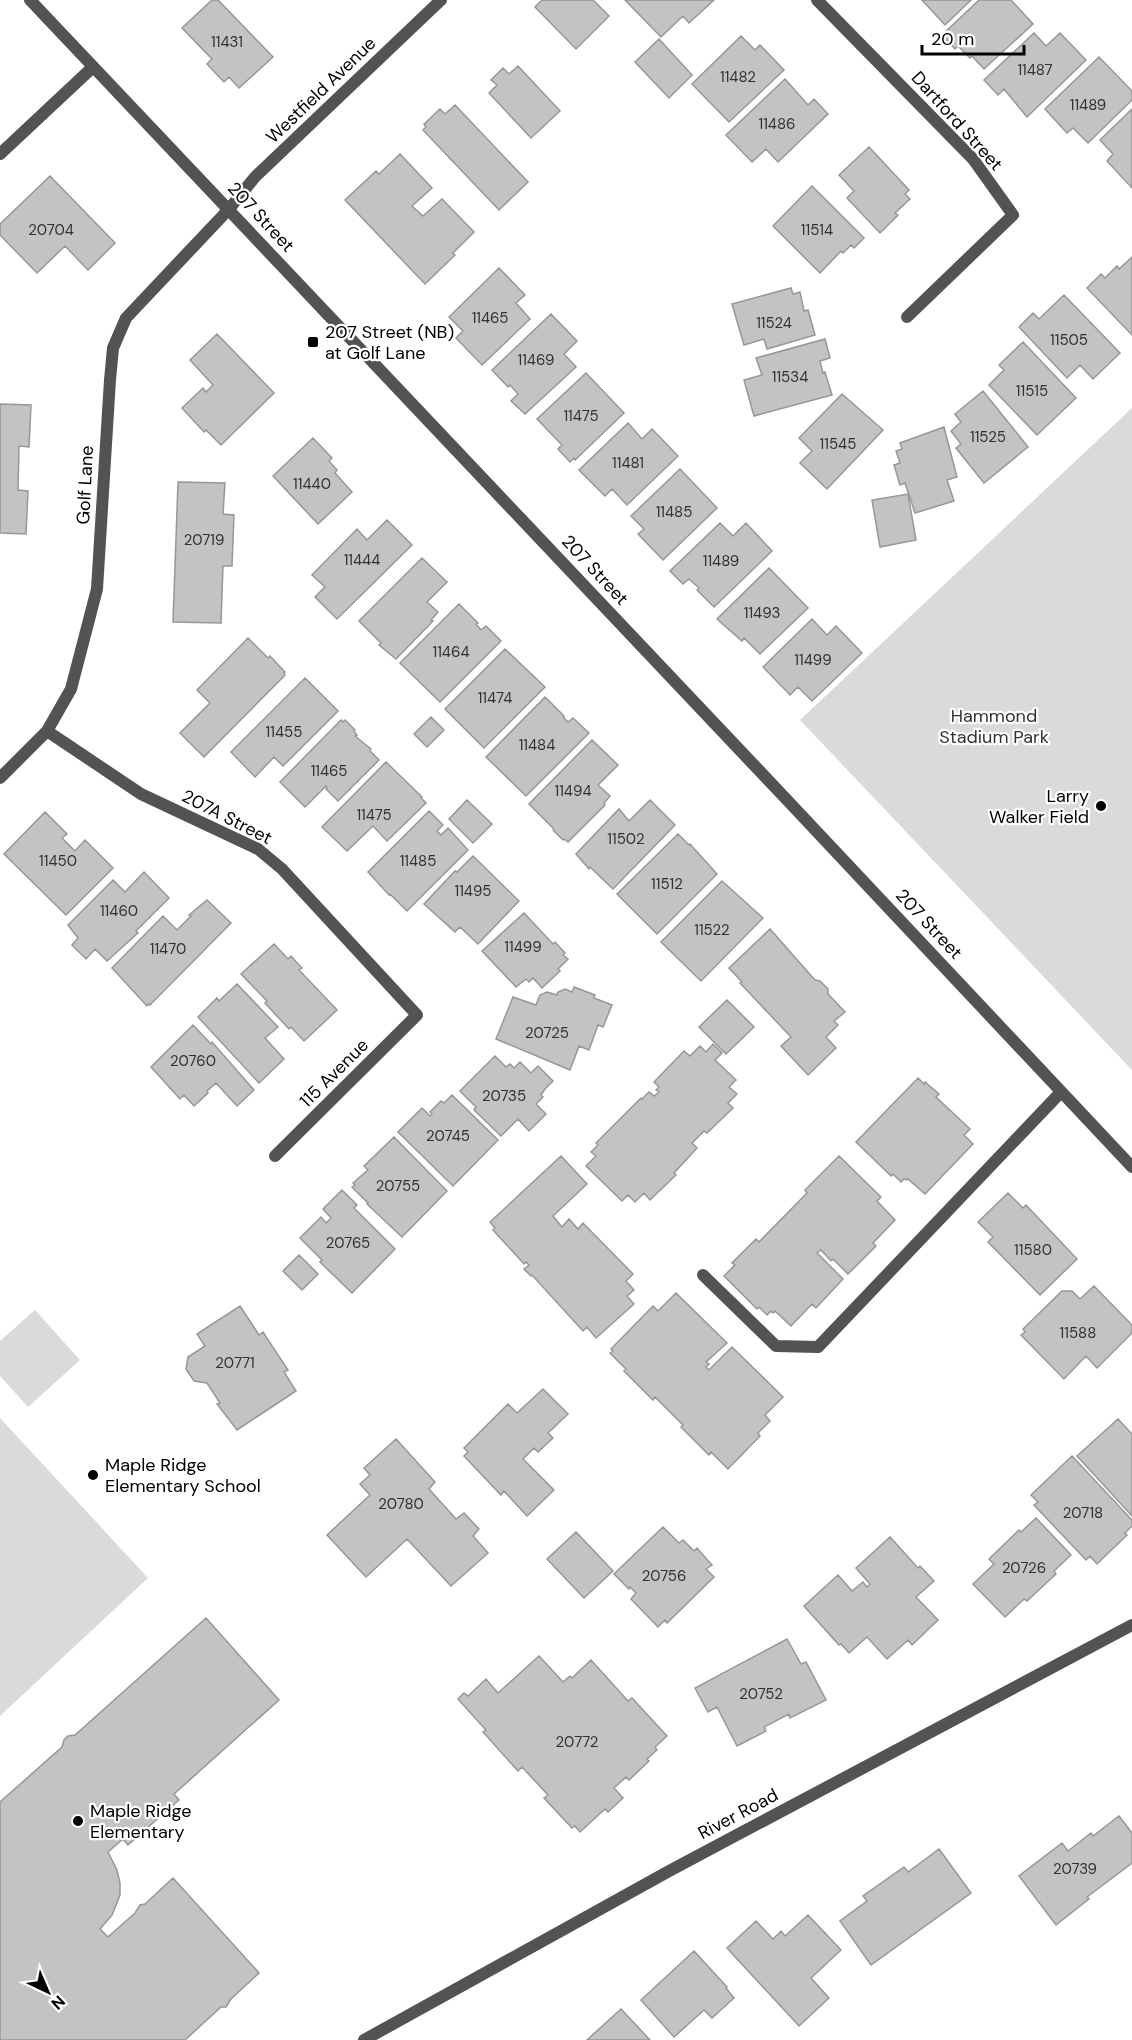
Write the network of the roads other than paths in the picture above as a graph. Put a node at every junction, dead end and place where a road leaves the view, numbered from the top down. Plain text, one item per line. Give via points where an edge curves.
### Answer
1 (30, 0) edge
2 (441, 0) edge
3 (817, 0) edge
4 (93, 67) junction
5 (0, 154) edge
6 (229, 209) junction
7 (907, 317) dead end
8 (47, 731) junction
9 (0, 778) edge
10 (417, 1015) joint
11 (1062, 1092) junction
12 (275, 1156) dead end
13 (1132, 1167) edge
14 (703, 1275) dead end
15 (1132, 1625) edge
16 (364, 2040) edge

1 - 4 street, 207 Street
2 - 6 street, Westfield Avenue via 255,177
3 - 7 street, Dartford Street via 973,159 1013,215
4 - 5 street
4 - 6 street, 207 Street
6 - 8 street, Golf Lane via 126,318 118,333 110,380 97,589 71,689
6 - 11 street, 207 Street
8 - 9 street, Golf Lane
8 - 10 street, 207A Street via 141,794 258,849 282,869
10 - 12 street, 115 Avenue
11 - 13 street, 207 Street
11 - 14 street via 818,1347 776,1346
15 - 16 street, River Road via 671,1870

